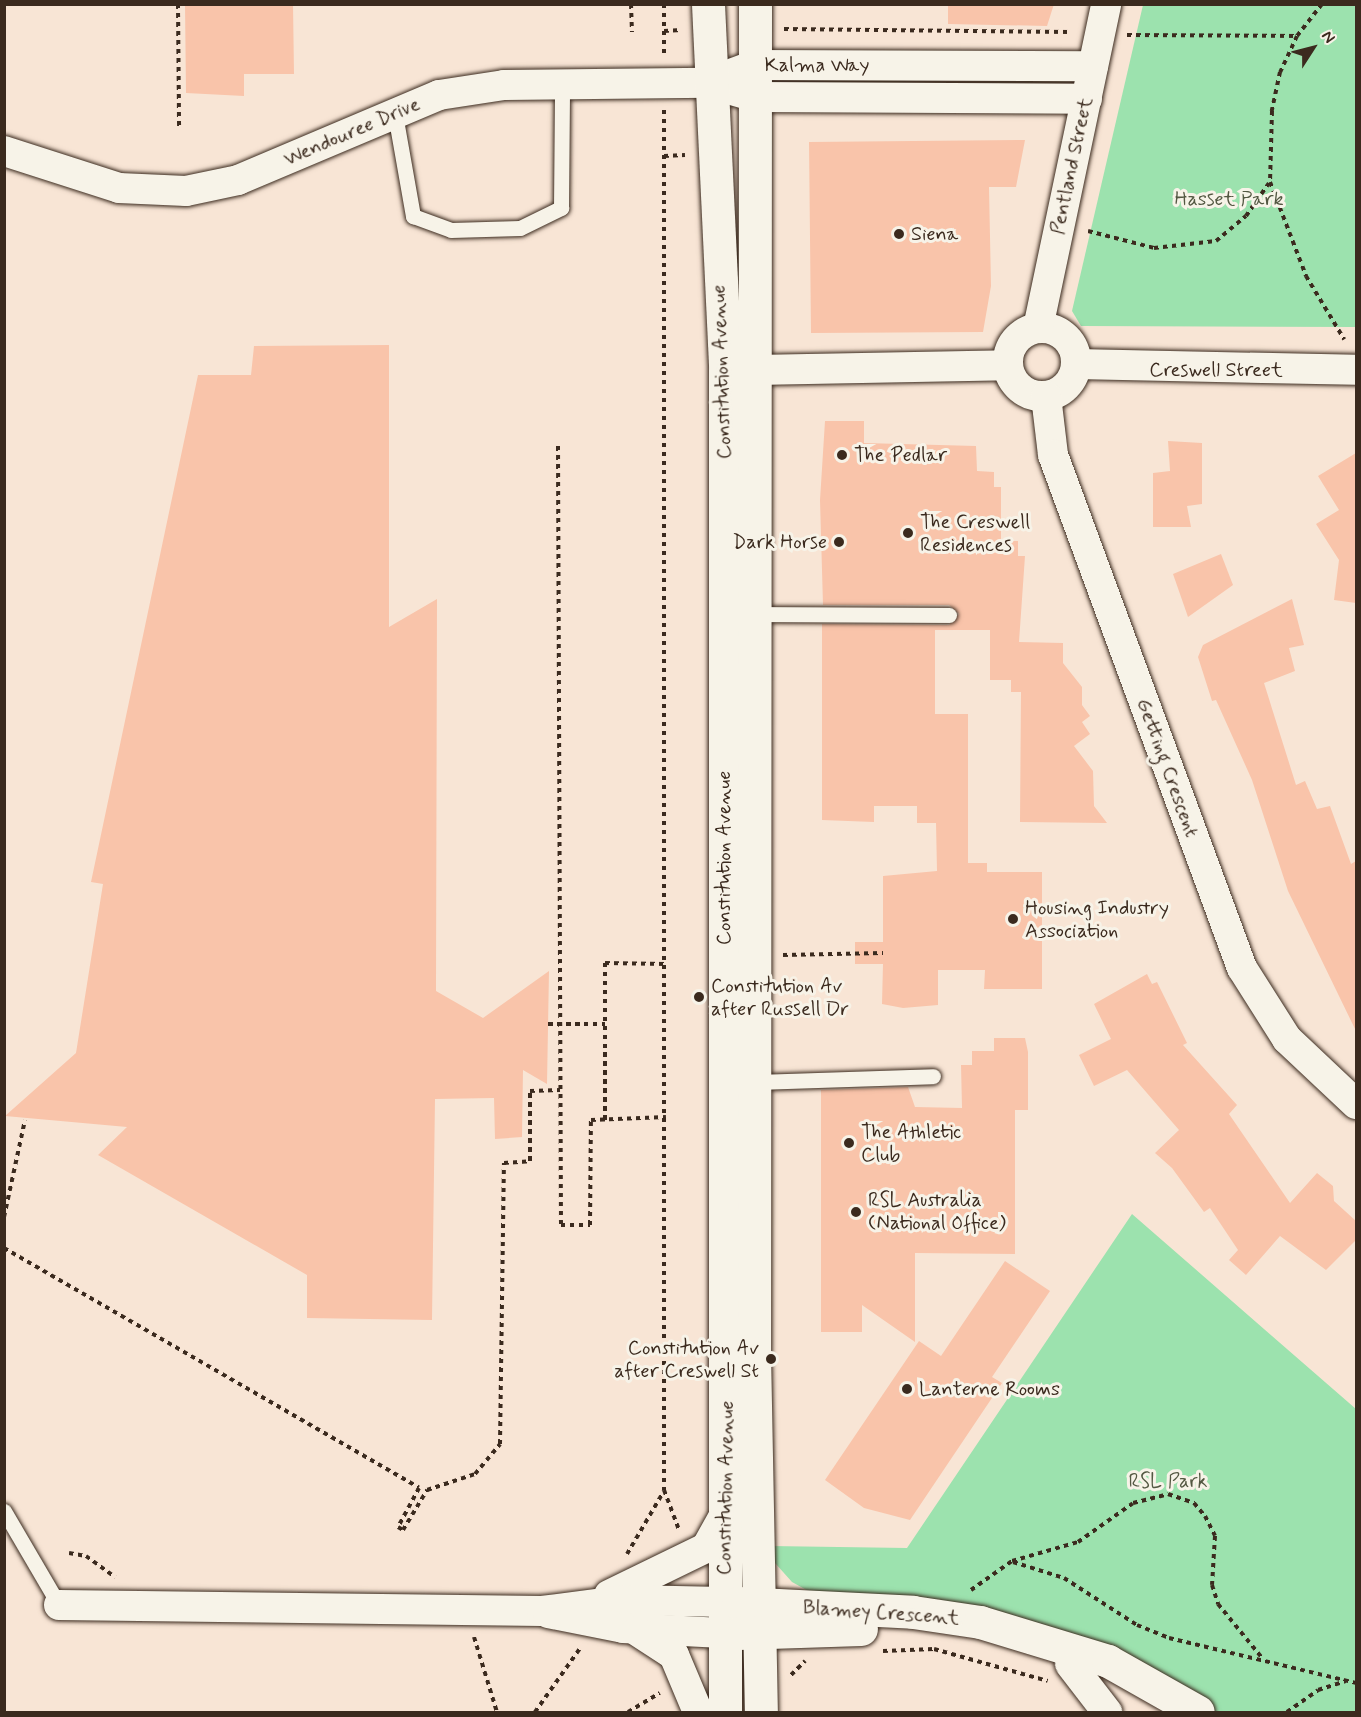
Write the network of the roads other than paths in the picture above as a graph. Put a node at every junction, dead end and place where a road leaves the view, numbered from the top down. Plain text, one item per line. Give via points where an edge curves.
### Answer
1 (708, 4) edge
2 (755, 4) edge
3 (1107, 4) edge
4 (755, 65) junction
5 (1094, 66) junction
6 (708, 83) junction
7 (562, 85) junction
8 (756, 97) junction
9 (1086, 99) junction
10 (395, 114) junction
11 (4, 151) edge
12 (1038, 328) junction
13 (1076, 364) junction
14 (1008, 365) junction
15 (755, 370) junction
16 (1356, 370) edge
17 (1046, 396) junction
18 (740, 614) junction
19 (949, 615) dead end
20 (933, 1076) dead end
21 (756, 1086) junction
22 (724, 1090) junction
23 (1356, 1104) edge
24 (729, 1492) junction
25 (4, 1511) edge
26 (9, 1525) edge
27 (586, 1602) junction
28 (59, 1605) joint
29 (542, 1611) junction
30 (724, 1618) junction
31 (759, 1618) junction
32 (623, 1628) junction
33 (1064, 1674) junction
34 (1163, 1706) edge
35 (698, 1713) edge
36 (724, 1713) edge
37 (761, 1713) edge
38 (1107, 1713) edge
39 (1198, 1713) edge

1 - 6 street, Constitution Avenue
2 - 4 street, Constitution Avenue
3 - 5 street, Pentland Street
4 - 5 street, Kalma Way
4 - 6 street, Kalma Way
4 - 8 street, Constitution Avenue
5 - 9 street, Pentland Street
6 - 7 street, Wendouree Drive
6 - 8 street, Kalma Way
6 - 18 street, Constitution Avenue
7 - 10 street, Wendouree Drive via 504,85 439,95
7 - 10 lane via 561,208 520,228 451,230 413,216
8 - 9 street, Kalma Way
8 - 15 street, Constitution Avenue
9 - 12 street, Pentland Street
10 - 11 street, Wendouree Drive via 238,180 186,191 119,188
12 - 13 street via 1066,337
12 - 14 street via 1019,336
13 - 16 street, Creswell Street
13 - 17 street via 1070,382
14 - 15 street
14 - 17 street via 1017,385
15 - 18 street, Constitution Avenue
17 - 23 street, Getting Crescent via 1053,455 1242,968 1287,1039
18 - 19 lane
18 - 21 street, Constitution Avenue
18 - 22 street, Constitution Avenue
20 - 21 lane
21 - 22 street
21 - 31 street, Constitution Avenue
22 - 24 street, Constitution Avenue
24 - 27 street via 721,1528 706,1548
24 - 30 street, Constitution Avenue
25 - 26 lane
26 - 28 lane
27 - 29 street
27 - 30 street
28 - 29 street
29 - 32 street
30 - 31 street, Blamey Crescent
30 - 32 street
30 - 36 street, Constitution Avenue
31 - 33 street, Blamey Crescent via 926,1628
31 - 34 street, Blamey Crescent via 981,1622 1084,1651
31 - 37 street, Constitution Avenue
32 - 35 street via 642,1632 671,1651
33 - 34 street, Blamey Crescent
33 - 38 street
34 - 39 street, Blamey Crescent

